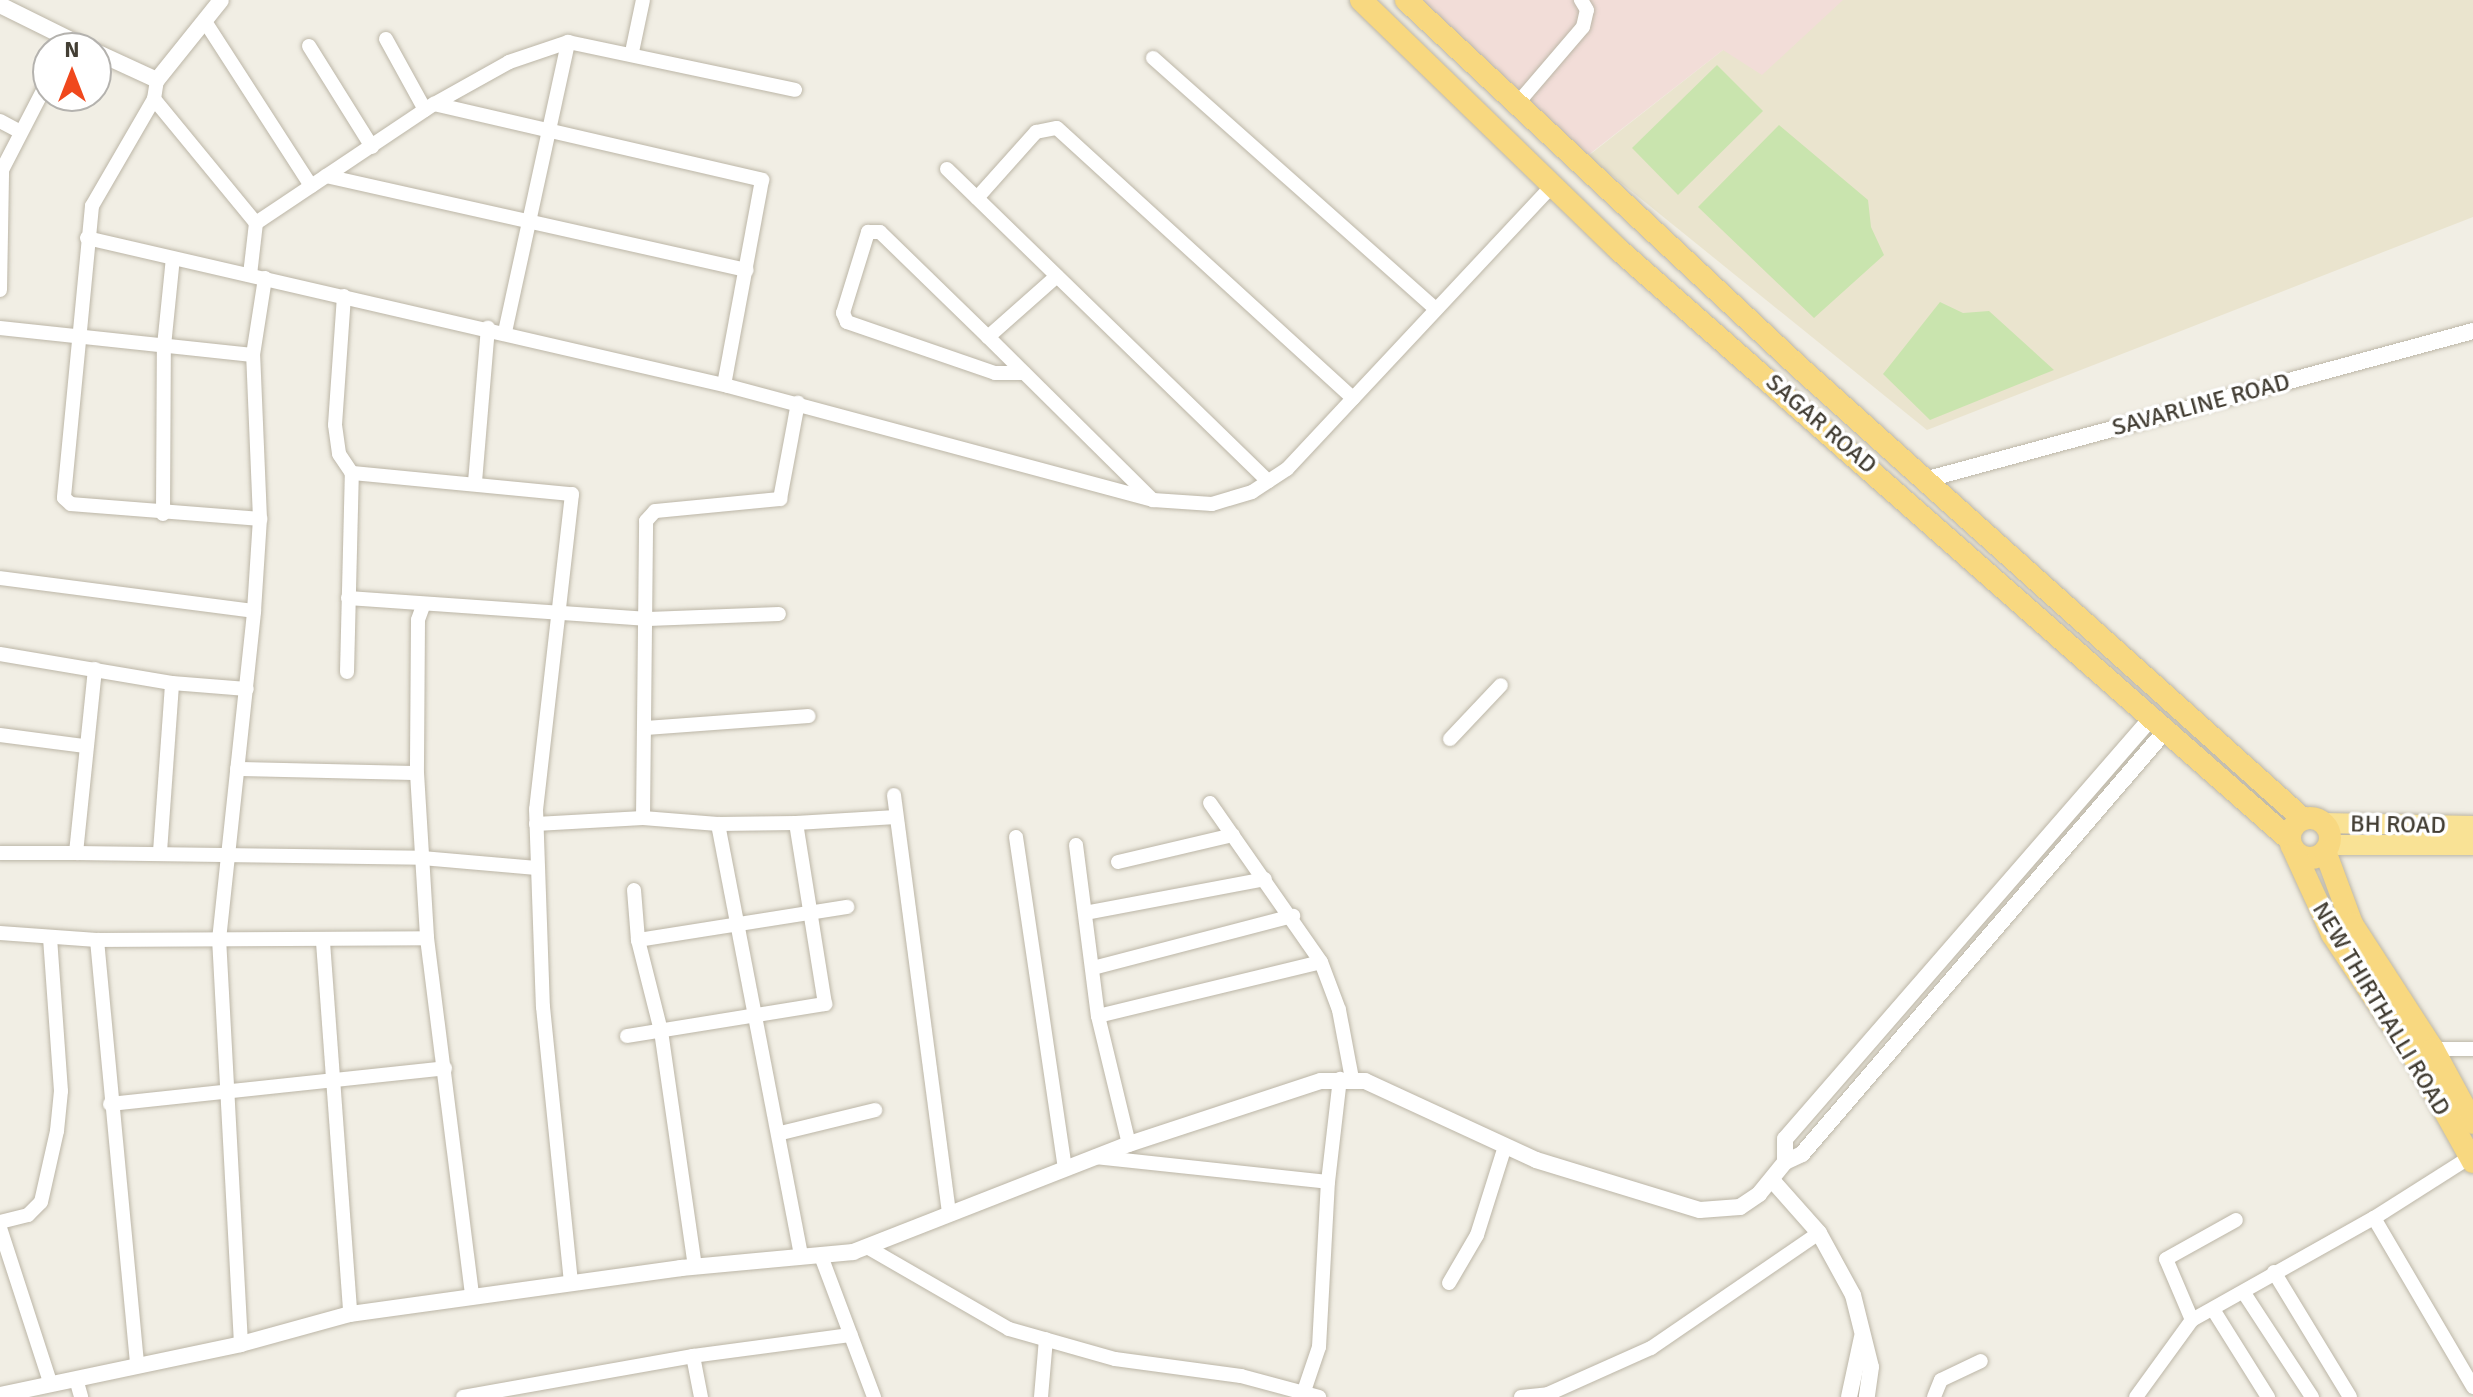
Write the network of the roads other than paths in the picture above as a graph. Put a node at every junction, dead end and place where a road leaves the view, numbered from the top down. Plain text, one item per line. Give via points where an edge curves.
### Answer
1 (221, 0) edge
2 (643, 0) edge
3 (1361, 0) edge
4 (1406, 0) edge
5 (1601, 0) edge
6 (0, 5) edge
7 (1584, 5) edge
8 (206, 23) junction
9 (51, 32) edge
10 (386, 39) dead end
11 (568, 42) junction
12 (309, 46) dead end
13 (632, 52) junction
14 (1153, 58) dead end
15 (112, 59) edge
16 (157, 80) junction
17 (795, 90) dead end
18 (154, 99) junction
19 (1517, 104) junction
20 (430, 107) junction
21 (32, 109) edge
22 (0, 121) edge
23 (19, 131) junction
24 (551, 133) junction
25 (372, 147) junction
26 (947, 169) dead end
27 (1, 170) edge
28 (326, 176) junction
29 (311, 186) junction
30 (1552, 186) junction
31 (977, 198) junction
32 (531, 220) junction
33 (256, 223) junction
34 (87, 238) junction
35 (173, 258) junction
36 (747, 270) junction
37 (250, 275) junction
38 (1057, 276) junction
39 (265, 278) junction
40 (0, 290) edge
41 (344, 296) junction
42 (1436, 309) junction
43 (0, 328) edge
44 (488, 328) junction
45 (2473, 331) edge
46 (505, 332) junction
47 (988, 337) junction
48 (78, 338) junction
49 (164, 346) junction
50 (253, 355) junction
51 (1024, 373) junction
52 (724, 385) junction
53 (1353, 398) junction
54 (798, 403) junction
55 (352, 473) junction
56 (1928, 479) junction
57 (1268, 481) junction
58 (475, 482) junction
59 (1153, 500) junction
60 (163, 514) junction
61 (260, 519) junction
62 (0, 578) edge
63 (348, 598) junction
64 (423, 606) junction
65 (254, 611) junction
66 (779, 614) dead end
67 (562, 615) junction
68 (648, 619) junction
69 (0, 654) edge
70 (95, 669) junction
71 (347, 672) dead end
72 (172, 683) junction
73 (1501, 685) dead end
74 (247, 689) junction
75 (809, 716) dead end
76 (2159, 723) junction
77 (646, 728) junction
78 (0, 735) edge
79 (1450, 739) dead end
80 (85, 746) junction
81 (237, 769) junction
82 (417, 773) junction
83 (894, 795) dead end
84 (1210, 803) dead end
85 (896, 817) junction
86 (643, 818) junction
87 (796, 823) junction
88 (536, 824) junction
89 (718, 824) junction
90 (2473, 826) edge
91 (1233, 835) junction
92 (2320, 835) junction
93 (1016, 837) dead end
94 (1076, 845) dead end
95 (2473, 845) edge
96 (2292, 846) junction
97 (160, 852) junction
98 (0, 853) edge
99 (76, 853) junction
100 (226, 856) junction
101 (422, 858) junction
102 (1118, 862) dead end
103 (537, 868) junction
104 (1265, 879) junction
105 (634, 890) dead end
106 (847, 907) dead end
107 (1085, 913) junction
108 (812, 914) junction
109 (1293, 916) junction
110 (737, 927) junction
111 (0, 933) edge
112 (50, 937) junction
113 (427, 938) junction
114 (97, 940) junction
115 (219, 940) junction
116 (638, 940) junction
117 (323, 942) junction
118 (1321, 962) junction
119 (1093, 968) junction
120 (1098, 1016) junction
121 (755, 1018) junction
122 (661, 1031) junction
123 (627, 1036) dead end
124 (2433, 1049) junction
125 (2473, 1049) edge
126 (445, 1068) junction
127 (1346, 1079) junction
128 (336, 1081) junction
129 (225, 1095) junction
130 (110, 1104) junction
131 (875, 1110) dead end
132 (2473, 1123) edge
133 (781, 1133) junction
134 (1129, 1144) junction
135 (1505, 1146) junction
136 (1095, 1157) junction
137 (2472, 1160) edge
138 (1065, 1169) junction
139 (1772, 1180) junction
140 (1328, 1182) junction
141 (949, 1210) junction
142 (2374, 1218) junction
143 (2236, 1220) dead end
144 (0, 1225) edge
145 (1819, 1233) junction
146 (867, 1247) junction
147 (821, 1256) junction
148 (801, 1257) junction
149 (695, 1267) junction
150 (2274, 1272) junction
151 (571, 1283) junction
152 (1449, 1283) dead end
153 (2244, 1293) junction
154 (472, 1294) junction
155 (2214, 1311) junction
156 (350, 1314) junction
157 (2192, 1320) junction
158 (851, 1335) junction
159 (1862, 1337) junction
160 (1046, 1339) junction
161 (241, 1344) junction
162 (693, 1356) junction
163 (1981, 1361) dead end
164 (137, 1363) junction
165 (76, 1379) junction
166 (50, 1382) junction
167 (2473, 1387) edge
168 (1548, 1394) junction
169 (4, 1395) edge
170 (1309, 1396) edge
171 (81, 1397) edge
172 (463, 1397) edge
173 (701, 1397) edge
174 (874, 1397) edge
175 (1041, 1397) edge
176 (1521, 1397) edge
177 (1564, 1397) edge
178 (1849, 1397) edge
179 (1867, 1397) edge
180 (1934, 1397) edge
181 (2136, 1397) edge
182 (2268, 1397) edge
183 (2312, 1397) edge
184 (2350, 1397) edge

1 - 8 street
2 - 13 street
3 - 30 highway, SAGAR ROAD
4 - 19 highway, SAGAR ROAD
5 - 7 street
6 - 9 street
7 - 19 street via 1583,27
8 - 16 street
8 - 29 street
10 - 20 street
11 - 13 street
11 - 20 street via 509,62
11 - 24 street
12 - 25 street
13 - 17 street
14 - 42 street
15 - 16 street
16 - 18 street
18 - 33 street
18 - 34 street via 92,206
19 - 56 highway, SAGAR ROAD via 1799,367
20 - 24 street
20 - 25 street
21 - 23 street
22 - 23 street
23 - 27 street
24 - 32 street
24 - 36 street via 759,178 763,184
25 - 28 street
26 - 31 street
27 - 40 street
28 - 29 street
28 - 32 street
29 - 33 street
30 - 42 street
30 - 76 highway, SAGAR ROAD
31 - 38 street
31 - 53 street via 1036,132 1057,128
32 - 36 street
32 - 46 street
33 - 37 street
34 - 35 street
34 - 48 street
35 - 37 street
35 - 49 street
36 - 52 street
37 - 39 street
38 - 47 street
38 - 57 street
39 - 41 street
39 - 50 street
41 - 44 street
41 - 55 street via 335,425 339,454
42 - 53 street
43 - 48 street
44 - 46 street
44 - 58 street
45 - 56 street, SAVARLINE ROAD
46 - 52 street
47 - 51 street
47 - 51 street via 880,232 868,232 843,313 847,322 995,373
48 - 49 street
48 - 60 street via 64,498 71,504
49 - 50 street
49 - 60 street
50 - 61 street
51 - 59 street
52 - 54 street
53 - 57 street via 1287,469
54 - 59 street
54 - 68 street via 780,499 650,515
55 - 58 street
55 - 63 street
56 - 92 highway, SAGAR ROAD
57 - 59 street via 1252,492 1212,504
58 - 67 street via 572,494
60 - 61 street
61 - 65 street
62 - 65 street
63 - 64 street
63 - 71 street
64 - 67 street via 435,600
64 - 82 street via 418,620
65 - 74 street
66 - 68 street
67 - 68 street
67 - 88 street
68 - 77 street
69 - 70 street
70 - 72 street
70 - 80 street
72 - 74 street
72 - 97 street
73 - 79 street
74 - 81 street
75 - 77 street
76 - 96 highway, SAGAR ROAD
76 - 139 street via 1802,1154 1785,1162
77 - 86 street
78 - 80 street
80 - 99 street
81 - 82 street
81 - 100 street
82 - 101 street
83 - 85 street
84 - 91 street
85 - 87 street
85 - 141 street
86 - 88 street
86 - 89 street
87 - 89 street
87 - 108 street
88 - 103 street
89 - 110 street
90 - 92 main road, BH ROAD
91 - 102 street
91 - 104 street
92 - 95 main road, BH ROAD
92 - 96 highway via 2293,828
92 - 96 highway via 2309,858
92 - 124 highway, NEW THIRTHALLI ROAD via 2352,924
93 - 138 street
94 - 107 street
96 - 137 highway, NEW THIRTHALLI ROAD via 2332,934 2419,1065
97 - 99 street
97 - 100 street
98 - 99 street
100 - 101 street
100 - 115 street
101 - 103 street
101 - 113 street
103 - 151 street via 543,1007
104 - 107 street
104 - 109 street
105 - 116 street
106 - 108 street
107 - 119 street
108 - 110 street
108 - 121 street via 825,1004
109 - 118 street
109 - 119 street
110 - 116 street
110 - 121 street
111 - 112 street
112 - 114 street
112 - 144 street via 61,1091 57,1131 41,1202 28,1215
113 - 117 street
113 - 126 street
114 - 115 street
114 - 130 street
115 - 117 street
115 - 129 street
116 - 122 street
117 - 128 street
118 - 120 street
118 - 127 street via 1339,1010
119 - 120 street
120 - 134 street
121 - 122 street
121 - 133 street
122 - 123 street
122 - 149 street
124 - 125 street
124 - 132 highway, NEW THIRTHALLI ROAD
126 - 128 street
126 - 154 street
127 - 134 street
127 - 135 street via 1388,1089
127 - 140 street
128 - 129 street
128 - 156 street
129 - 130 street
129 - 161 street
130 - 164 street
131 - 133 street
133 - 148 street
134 - 136 street
135 - 139 street via 1700,1210 1725,1211 1749,1203
135 - 152 street via 1477,1235
136 - 138 street
136 - 140 street
137 - 142 street
138 - 141 street
139 - 145 street
140 - 170 street via 1319,1347
141 - 146 street
142 - 150 street
142 - 167 street
143 - 157 street via 2166,1259
144 - 166 street
145 - 159 street via 1853,1295
145 - 168 street via 1651,1348
146 - 147 street
146 - 160 street via 1009,1329
147 - 148 street
147 - 158 street
148 - 149 street
149 - 151 street
150 - 153 street
150 - 184 street
151 - 154 street
153 - 155 street
153 - 183 street
154 - 156 street
155 - 157 street
155 - 182 street
156 - 161 street
157 - 181 street
158 - 162 street
158 - 174 street
159 - 178 street
159 - 179 street via 1871,1367
160 - 170 street via 1115,1359 1241,1376
160 - 175 street
161 - 164 street
162 - 172 street
162 - 173 street
163 - 180 street via 1941,1380
164 - 165 street
165 - 166 street
165 - 171 street
166 - 169 street
168 - 176 street
168 - 177 street

